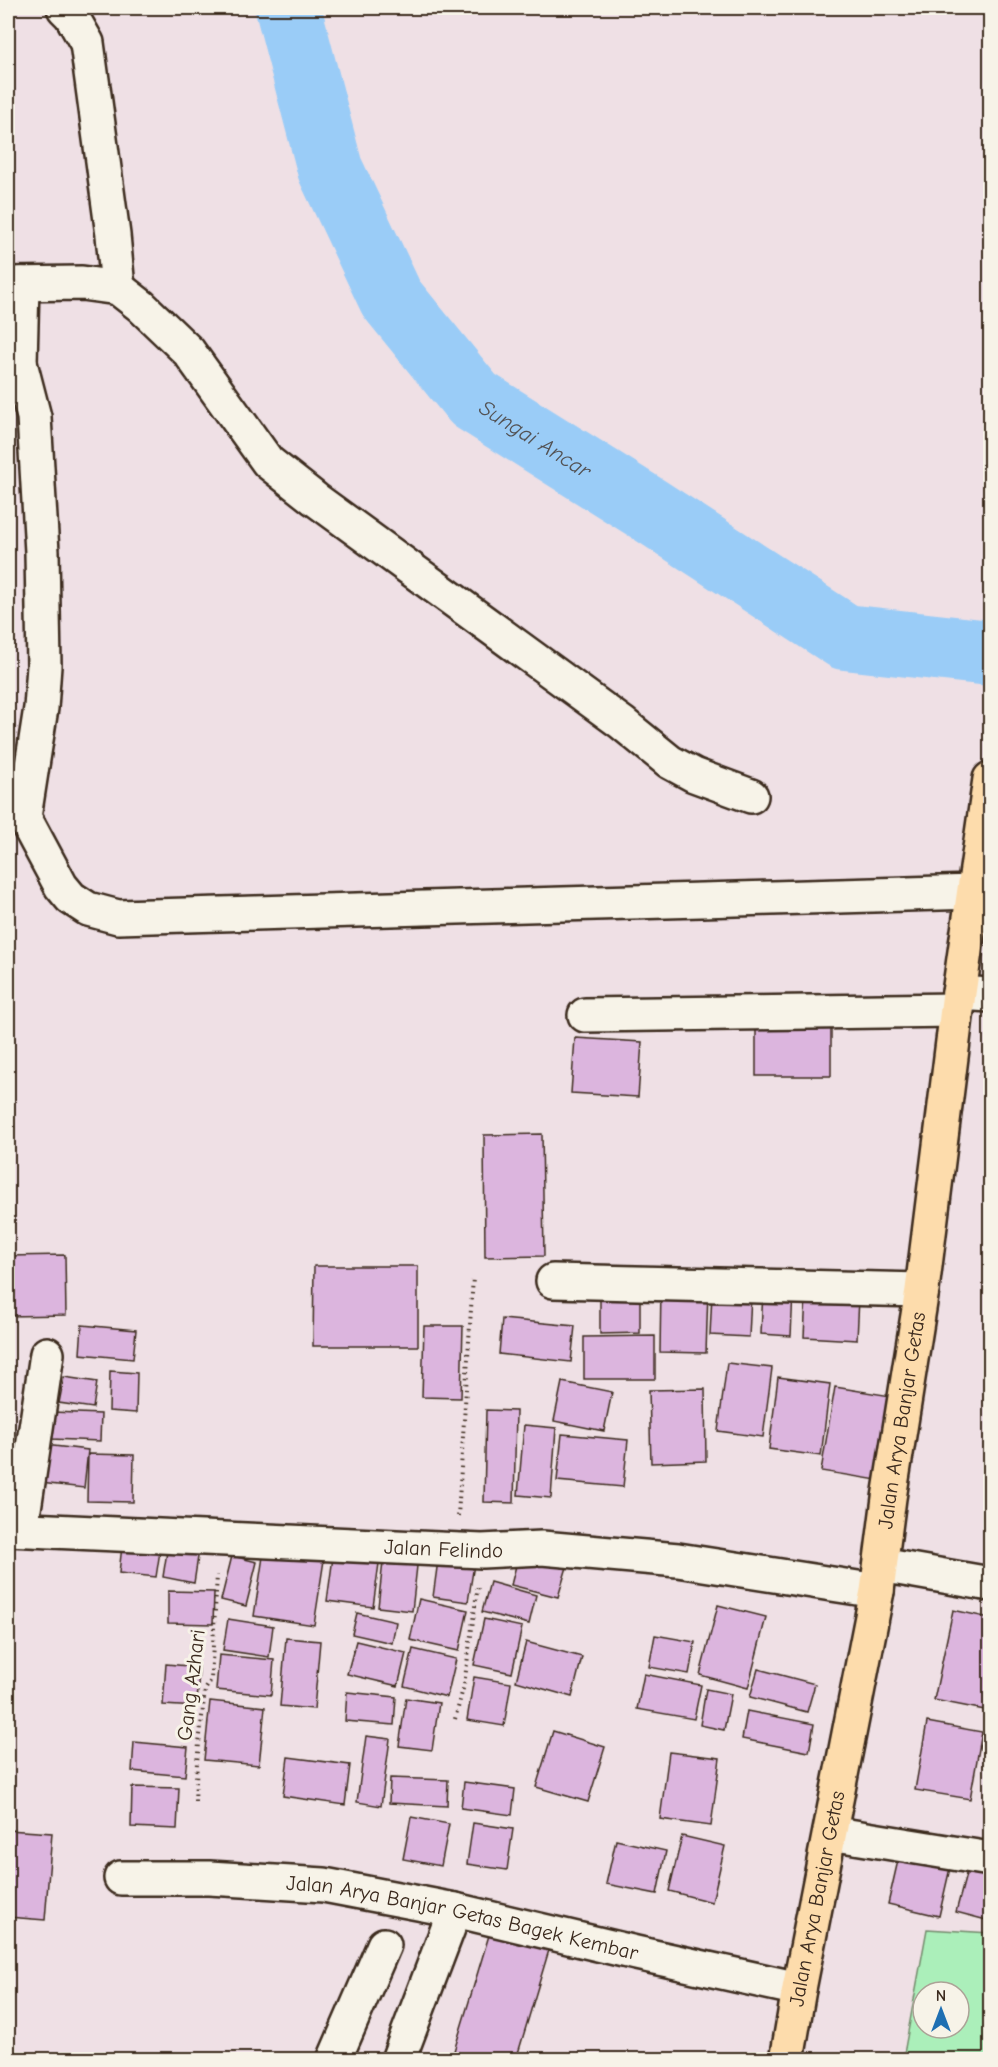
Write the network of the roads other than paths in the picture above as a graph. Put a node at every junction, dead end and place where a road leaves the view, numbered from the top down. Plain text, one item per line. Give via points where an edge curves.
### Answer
1 (64, 8) edge
2 (15, 284) edge
3 (118, 288) junction
4 (14, 363) edge
5 (990, 779) edge
6 (751, 796) dead end
7 (16, 818) edge
8 (974, 892) junction
9 (969, 1000) edge
10 (585, 1015) dead end
11 (553, 1281) dead end
12 (922, 1290) junction
13 (47, 1354) dead end
14 (14, 1529) edge
15 (879, 1578) junction
16 (990, 1584) edge
17 (830, 1833) junction
18 (990, 1859) edge
19 (121, 1878) dead end
20 (455, 1910) junction
21 (384, 1945) dead end
22 (799, 1989) junction
23 (334, 2060) edge
24 (398, 2060) edge
25 (787, 2060) edge

1 - 3 street via 87,43
2 - 3 street via 82,283
2 - 4 street
3 - 6 street via 189,352 268,462 670,762
4 - 7 street via 34,417 44,666 41,708
5 - 8 highway, Jalan Arya Banjar Getas
7 - 8 street via 71,898 88,909 118,916
8 - 9 highway, Jalan Arya Banjar Getas
9 - 10 street
9 - 12 highway, Jalan Arya Banjar Getas
11 - 12 street
12 - 15 highway, Jalan Arya Banjar Getas
13 - 14 street
14 - 15 street, Jalan Felindo via 469,1551 542,1548
15 - 16 street, Jalan Felindo
15 - 17 highway, Jalan Arya Banjar Getas
17 - 18 street
17 - 22 highway, Jalan Arya Banjar Getas
19 - 20 street, Jalan Arya Banjar Getas Bagek Kembar via 209,1878 324,1885
20 - 22 street, Jalan Arya Banjar Getas Bagek Kembar
20 - 24 street
21 - 23 street
22 - 25 highway, Jalan Arya Banjar Getas

